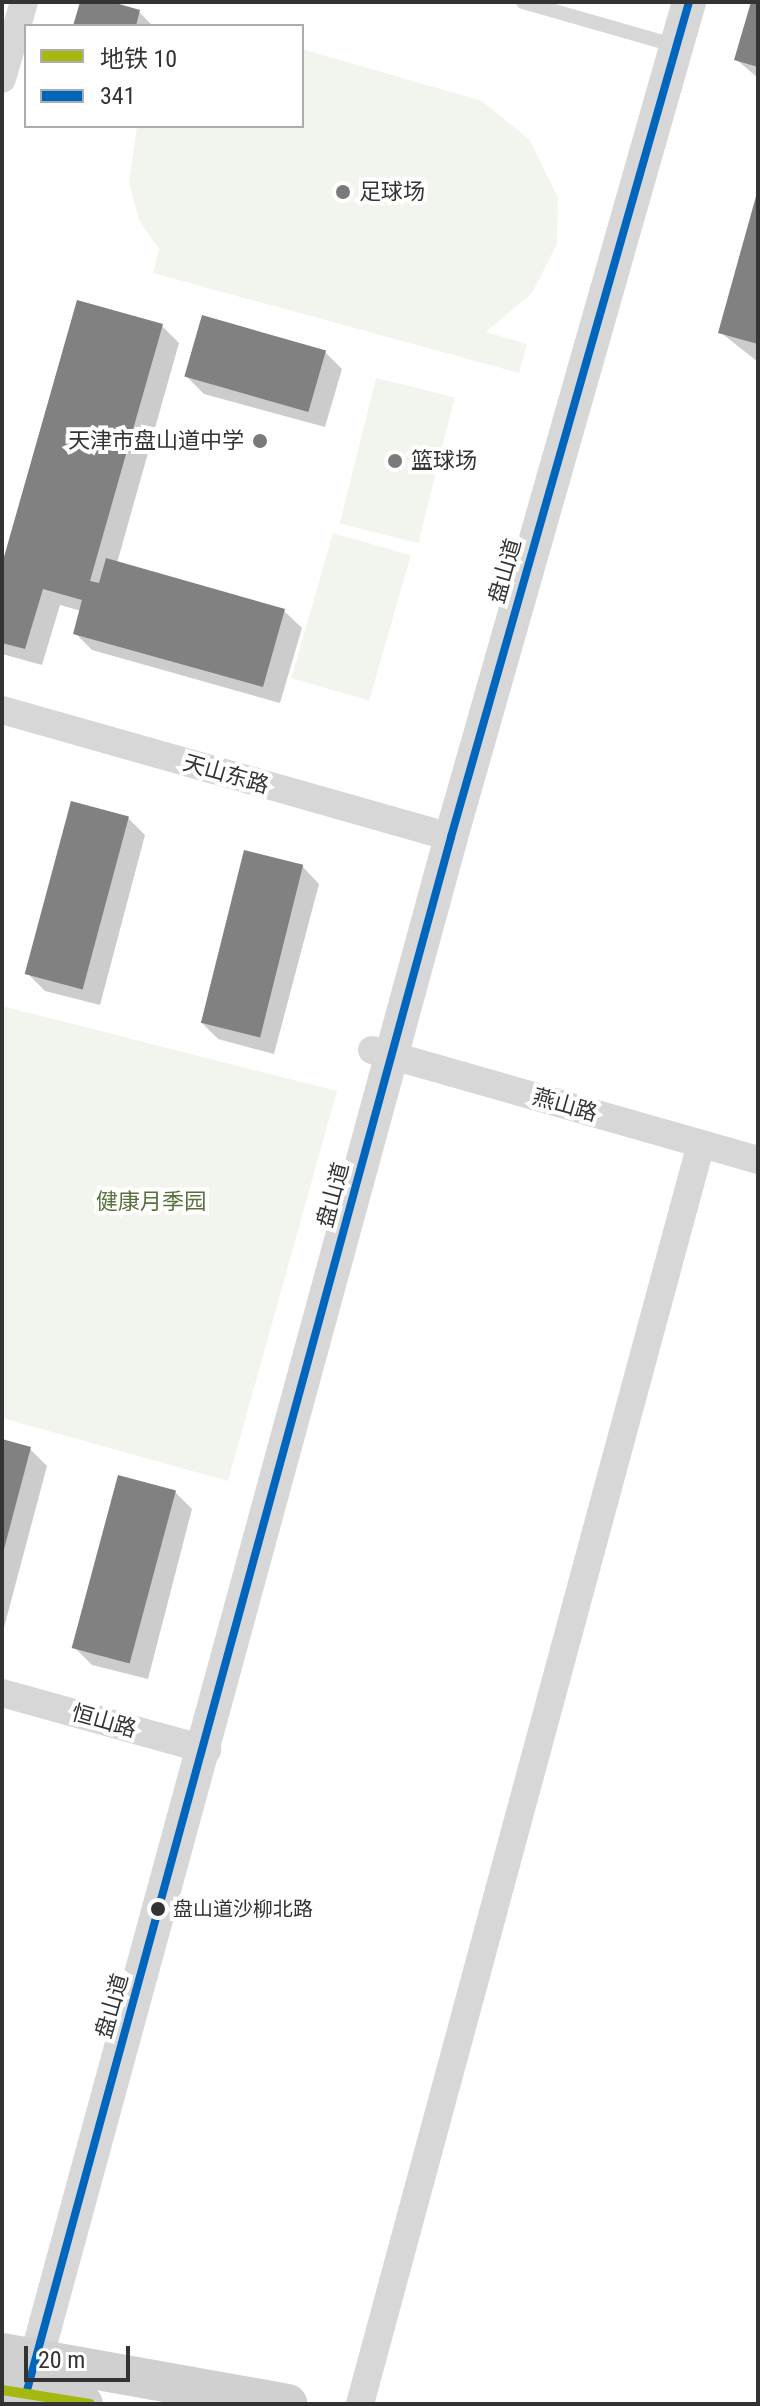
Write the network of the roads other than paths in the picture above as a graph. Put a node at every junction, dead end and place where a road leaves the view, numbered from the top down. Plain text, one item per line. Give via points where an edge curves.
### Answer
1 (24, 2) edge
2 (523, 2) edge
3 (578, 2) edge
4 (669, 2) edge
5 (689, 2) edge
6 (573, 18) junction
7 (667, 44) junction
8 (2, 79) edge
9 (2, 710) edge
10 (440, 835) junction
11 (382, 1053) junction
12 (701, 1144) junction
13 (758, 1160) edge
14 (2, 1693) edge
15 (196, 1747) junction
16 (14, 2374) edge
17 (83, 2404) edge
18 (287, 2404) edge
19 (360, 2404) edge

1 - 8 street
2 - 6 lane
3 - 6 lane
4 - 7 street, 盘山道
5 - 7 street, 盘山道
6 - 7 lane
7 - 10 street, 盘山道
9 - 10 street, 天山东路
10 - 11 street, 盘山道
11 - 12 street, 燕山路
11 - 15 street, 盘山道
12 - 13 street, 燕山路
12 - 19 street
14 - 15 street, 恒山路
15 - 16 street, 盘山道
16 - 17 main road
16 - 18 main road

